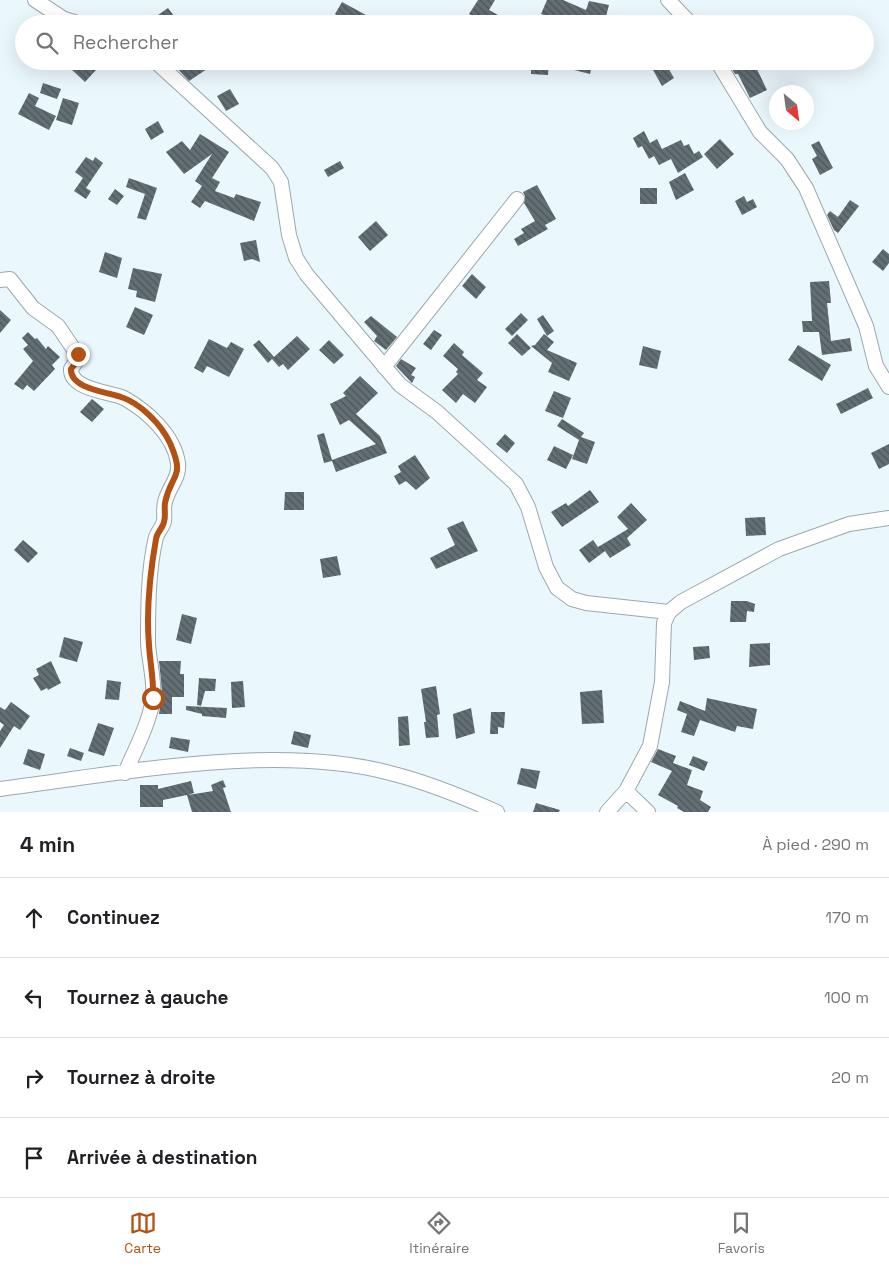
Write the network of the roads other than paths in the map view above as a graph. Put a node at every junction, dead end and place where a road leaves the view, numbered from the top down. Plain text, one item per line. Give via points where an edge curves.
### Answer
1 (35, 0) edge
2 (668, 0) edge
3 (59, 15) edge
4 (682, 15) edge
5 (165, 70) edge
6 (722, 70) edge
7 (517, 199) dead end
8 (0, 280) edge
9 (384, 367) junction
10 (889, 387) edge
11 (889, 518) edge
12 (669, 612) junction
13 (125, 773) junction
14 (0, 789) edge
15 (626, 791) junction
16 (497, 812) edge
17 (607, 812) edge
18 (648, 812) edge

1 - 3 street
2 - 4 street
5 - 9 street via 272,168 281,182 286,200 288,235 296,258
6 - 10 street via 760,132 787,159 806,188 866,326 876,366
7 - 9 street
8 - 13 street via 10,279 33,308 58,326 79,357 71,369 73,376 91,390 121,397 143,410 168,440 178,462 177,476 165,502 164,522 156,536 150,586 148,644 153,698
9 - 12 street via 400,385 437,412 516,484 528,508 546,567 557,588 572,599
11 - 12 street via 849,524 779,549 681,602
12 - 15 street via 664,623 662,682 650,746
13 - 14 street
13 - 16 street via 277,760 341,764 385,772 432,786
15 - 17 street
15 - 18 street

